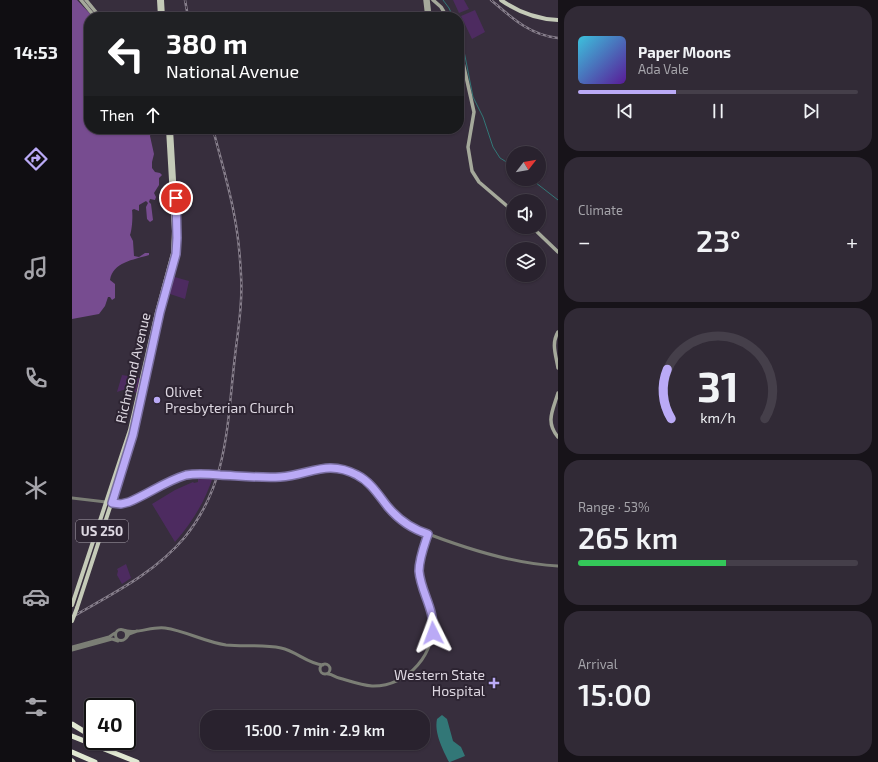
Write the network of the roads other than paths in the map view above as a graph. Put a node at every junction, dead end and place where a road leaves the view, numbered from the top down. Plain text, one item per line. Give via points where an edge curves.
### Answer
1 (81, 0) edge
2 (86, 0) edge
3 (159, 0) edge
4 (162, 0) edge
5 (425, 0) edge
6 (434, 0) edge
7 (501, 0) edge
8 (428, 2) edge
9 (91, 12) edge
10 (96, 12) edge
11 (160, 12) edge
12 (163, 12) edge
13 (426, 12) edge
14 (429, 12) edge
15 (444, 12) edge
16 (558, 20) edge
17 (464, 67) edge
18 (169, 134) edge
19 (170, 134) edge
20 (506, 205) edge
21 (539, 234) edge
22 (558, 252) edge
23 (558, 332) edge
24 (558, 368) edge
25 (558, 393) edge
26 (558, 438) edge
27 (72, 498) edge
28 (106, 502) junction
29 (112, 503) junction
30 (428, 534) junction
31 (558, 566) edge
32 (80, 578) junction
33 (72, 593) edge
34 (74, 599) junction
35 (72, 604) edge
36 (72, 621) edge
37 (123, 630) junction
38 (138, 631) junction
39 (115, 633) junction
40 (126, 638) junction
41 (118, 640) junction
42 (95, 642) junction
43 (72, 647) edge
44 (72, 650) edge
45 (311, 662) junction
46 (323, 665) junction
47 (330, 669) junction
48 (320, 670) junction
49 (328, 674) junction
50 (342, 678) junction
51 (72, 724) edge
52 (84, 731) edge
53 (72, 736) edge
54 (114, 750) edge
55 (72, 752) edge
56 (95, 762) edge
57 (137, 762) edge

1 - 9 main road
2 - 10 main road
3 - 11 main road
4 - 12 main road
5 - 13 main road
6 - 8 main road
6 - 15 main road
7 - 16 main road via 530,15
8 - 14 main road
17 - 20 main road via 474,112 468,147 469,159 479,182
18 - 28 main road, Richmond Avenue / US 250 via 173,248 135,412
19 - 29 main road, Richmond Avenue / US 250 via 176,198 177,248 134,431
21 - 22 main road
23 - 24 main road via 554,345
25 - 26 main road via 550,420
27 - 28 street
28 - 29 street
28 - 32 main road, Richmond Avenue / US 250
29 - 30 street, bridge via 129,502 185,476 196,474 280,477 332,468 351,472 363,479 399,519
29 - 36 main road, Richmond Avenue / US 250, bridge
30 - 31 street via 506,558
30 - 50 street via 419,567 433,623 426,654 406,675 391,683 363,685
32 - 33 main road
32 - 34 main road, Richmond Avenue / US 250
33 - 34 main road
34 - 35 main road, Richmond Avenue / US 250
37 - 38 street
37 - 39 street
37 - 40 street
38 - 40 street
38 - 45 street via 164,628 227,645 270,646 287,650
39 - 41 street
39 - 42 street
40 - 41 street
41 - 42 street
42 - 43 street
42 - 44 street
45 - 46 street
45 - 48 street
46 - 47 street via 328,665
46 - 48 street
47 - 49 street
47 - 50 street
48 - 49 street via 323,674
49 - 50 street
51 - 52 highway
53 - 57 highway
54 - 57 highway
55 - 56 highway

